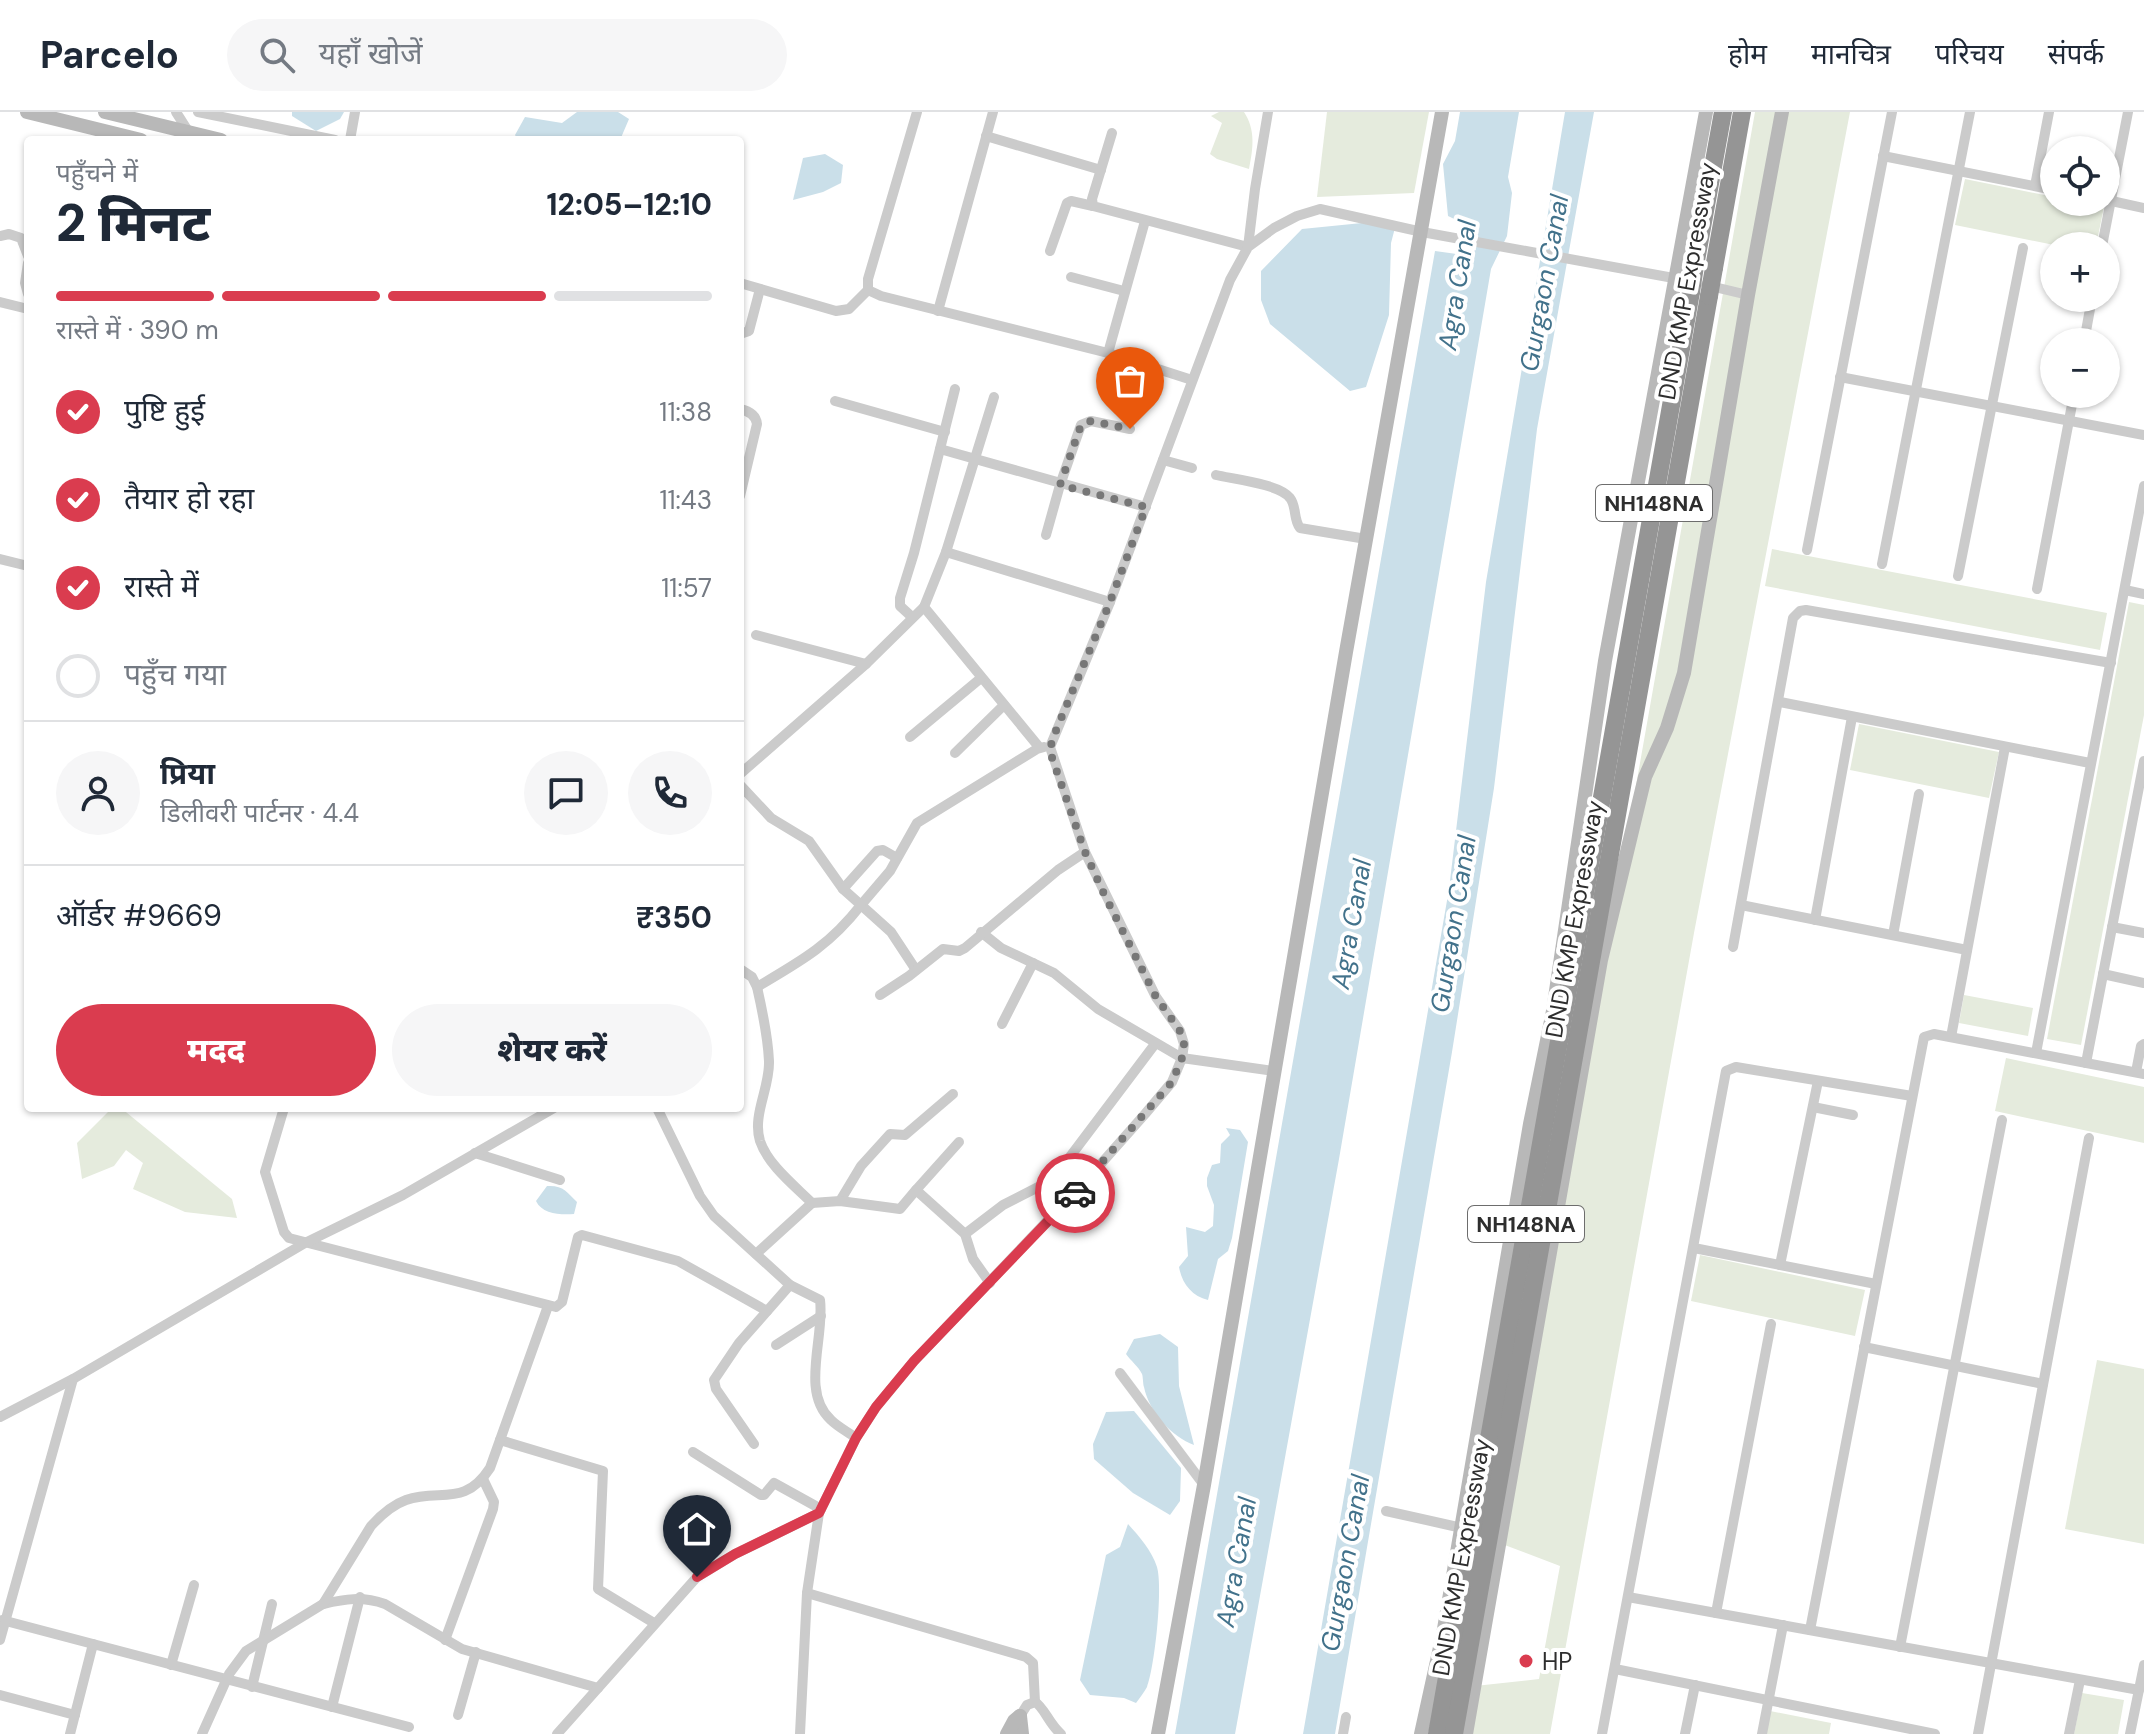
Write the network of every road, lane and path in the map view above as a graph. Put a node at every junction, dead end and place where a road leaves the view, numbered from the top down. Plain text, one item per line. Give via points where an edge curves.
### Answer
1 (27, 112) edge
2 (105, 112) edge
3 (176, 112) edge
4 (198, 112) edge
5 (355, 112) edge
6 (917, 112) edge
7 (993, 112) edge
8 (1268, 112) edge
9 (1442, 112) edge
10 (1706, 112) edge
11 (1723, 112) edge
12 (1742, 112) edge
13 (1782, 112) edge
14 (1892, 112) edge
15 (1970, 112) edge
16 (2049, 112) edge
17 (2128, 112) edge
18 (188, 131) junction
19 (1112, 133) dead end
20 (125, 136) edge
21 (206, 136) edge
22 (315, 136) edge
23 (351, 136) edge
24 (986, 136) junction
25 (2120, 147) edge
26 (1883, 156) junction
27 (1101, 170) junction
28 (1958, 170) junction
29 (2035, 186) junction
30 (2040, 187) edge
31 (2120, 203) edge
32 (1093, 206) junction
33 (2144, 208) edge
34 (1145, 221) junction
35 (1425, 232) junction
36 (0, 236) edge
37 (24, 246) edge
38 (1248, 247) junction
39 (2023, 248) dead end
40 (1050, 251) dead end
41 (1705, 267) junction
42 (1671, 276) junction
43 (1071, 277) dead end
44 (744, 284) edge
45 (760, 289) junction
46 (868, 290) junction
47 (1124, 291) junction
48 (1748, 295) junction
49 (0, 302) edge
50 (24, 308) edge
51 (938, 311) junction
52 (744, 333) edge
53 (1108, 353) junction
54 (1840, 377) junction
55 (1192, 380) junction
56 (955, 389) dead end
57 (1916, 391) junction
58 (994, 397) dead end
59 (835, 401) dead end
60 (1992, 406) junction
61 (2071, 408) edge
62 (744, 410) edge
63 (2069, 421) junction
64 (1130, 429) dead end
65 (945, 432) junction
66 (2144, 435) edge
67 (940, 449) junction
68 (975, 459) junction
69 (1163, 460) junction
70 (1192, 468) dead end
71 (1216, 475) dead end
72 (744, 479) edge
73 (1060, 485) junction
74 (2144, 486) edge
75 (1146, 507) junction
76 (1046, 535) dead end
77 (1366, 539) junction
78 (1807, 550) dead end
79 (946, 552) junction
80 (0, 559) edge
81 (1882, 564) dead end
82 (24, 565) edge
83 (1958, 576) dead end
84 (2037, 589) dead end
85 (2125, 590) junction
86 (2144, 594) edge
87 (1110, 602) junction
88 (924, 607) junction
89 (912, 617) junction
90 (756, 635) dead end
91 (2111, 663) junction
92 (866, 664) junction
93 (981, 678) junction
94 (1780, 702) junction
95 (1004, 705) junction
96 (1625, 714) junction
97 (1852, 717) junction
98 (910, 737) dead end
99 (1045, 747) junction
100 (2005, 747) junction
101 (955, 753) dead end
102 (2144, 761) edge
103 (2090, 763) junction
104 (744, 771) edge
105 (744, 789) edge
106 (1919, 794) dead end
107 (1085, 852) junction
108 (897, 858) junction
109 (843, 889) junction
110 (861, 905) junction
111 (1741, 905) junction
112 (1815, 920) junction
113 (2112, 927) junction
114 (981, 932) junction
115 (2144, 933) edge
116 (1893, 935) junction
117 (1733, 947) dead end
118 (1967, 950) junction
119 (1033, 963) junction
120 (916, 970) junction
121 (744, 972) edge
122 (2103, 974) junction
123 (2144, 983) edge
124 (757, 987) junction
125 (880, 995) dead end
126 (1002, 1024) dead end
127 (1951, 1037) junction
128 (1155, 1044) junction
129 (2144, 1044) edge
130 (2036, 1053) junction
131 (1182, 1058) junction
132 (2086, 1063) junction
133 (1274, 1071) junction
134 (2140, 1073) edge
135 (1818, 1081) junction
136 (953, 1094) dead end
137 (1912, 1096) junction
138 (1813, 1107) junction
139 (283, 1112) edge
140 (547, 1112) edge
141 (659, 1112) edge
142 (1853, 1115) dead end
143 (2002, 1120) dead end
144 (2089, 1138) dead end
145 (959, 1142) dead end
146 (475, 1153) junction
147 (560, 1180) dead end
148 (916, 1190) junction
149 (840, 1201) junction
150 (812, 1203) junction
151 (965, 1234) junction
152 (305, 1243) junction
153 (1694, 1248) junction
154 (756, 1254) junction
155 (1780, 1265) junction
156 (990, 1283) junction
157 (1876, 1284) junction
158 (790, 1285) junction
159 (548, 1306) junction
160 (767, 1311) junction
161 (821, 1316) junction
162 (1771, 1324) dead end
163 (776, 1345) dead end
164 (1864, 1347) junction
165 (1954, 1366) junction
166 (1120, 1373) dead end
167 (73, 1379) junction
168 (2043, 1384) junction
169 (0, 1417) edge
170 (856, 1438) junction
171 (500, 1440) junction
172 (754, 1444) dead end
173 (693, 1452) dead end
174 (483, 1479) junction
175 (1204, 1485) junction
176 (820, 1511) junction
177 (1386, 1511) dead end
178 (1462, 1528) junction
179 (194, 1585) dead end
180 (807, 1593) junction
181 (360, 1597) junction
182 (1628, 1597) junction
183 (272, 1604) dead end
184 (323, 1604) junction
185 (1716, 1613) junction
186 (3, 1620) edge
187 (654, 1623) junction
188 (1783, 1625) junction
189 (1810, 1630) junction
190 (0, 1640) edge
191 (445, 1640) junction
192 (263, 1641) junction
193 (93, 1644) junction
194 (1900, 1647) junction
195 (476, 1652) junction
196 (1991, 1663) junction
197 (171, 1665) junction
198 (2144, 1665) edge
199 (1615, 1669) junction
200 (226, 1680) junction
201 (2080, 1680) junction
202 (1695, 1685) junction
203 (252, 1687) junction
204 (598, 1688) junction
205 (2139, 1690) junction
206 (0, 1695) edge
207 (1768, 1700) junction
208 (1035, 1702) junction
209 (332, 1707) junction
210 (75, 1715) junction
211 (458, 1715) dead end
212 (1020, 1716) junction
213 (1346, 1717) dead end
214 (409, 1727) dead end
215 (70, 1734) edge
216 (202, 1734) edge
217 (557, 1734) edge
218 (800, 1734) edge
219 (1007, 1734) edge
220 (1022, 1734) edge
221 (1061, 1734) edge
222 (1158, 1734) edge
223 (1343, 1734) edge
224 (1421, 1734) edge
225 (1437, 1734) edge
226 (1454, 1734) edge
227 (1466, 1734) edge
228 (1602, 1734) edge
229 (1685, 1734) edge
230 (1762, 1734) edge
231 (1935, 1734) edge
232 (1978, 1734) edge
233 (2069, 1734) edge
234 (2130, 1734) edge

1 - 20 street
2 - 18 street
3 - 18 street
4 - 22 street
5 - 23 street
6 - 46 street
7 - 24 street
8 - 38 street
9 - 35 street
10 - 42 street
11 - 41 highway, DND KMP Expressway / NH148NA
12 - 41 highway, DND KMP Expressway / NH148NA
13 - 48 street
14 - 26 street
15 - 28 street
16 - 29 street
17 - 25 street
18 - 21 street
19 - 27 street
24 - 27 street
24 - 51 street
26 - 28 street
26 - 54 street
27 - 32 street
28 - 29 street
28 - 57 street
29 - 30 street
31 - 33 street
32 - 34 street
32 - 40 street via 1067,203
34 - 38 street
34 - 47 street
35 - 38 street via 1316,209
35 - 42 street
35 - 77 street
36 - 37 street via 21,238
38 - 55 street
39 - 60 street
41 - 96 highway, DND KMP Expressway / NH148NA, bridge
42 - 48 street
42 - 178 street via 1605,661 1553,1011
43 - 47 street
44 - 45 street
45 - 46 street via 836,311 849,309
45 - 52 street via 751,326
46 - 51 street
47 - 53 street
48 - 227 street via 1684,673 1645,777 1601,960
49 - 50 street
51 - 53 street
53 - 55 street
54 - 57 street
54 - 78 street
55 - 69 street
56 - 65 street
57 - 60 street
57 - 81 street
58 - 68 street
59 - 65 street
60 - 63 street
60 - 83 street
61 - 63 street
62 - 72 street via 757,424
63 - 66 street
63 - 84 street
64 - 73 street via 1091,421 1081,425
65 - 67 street
67 - 68 street
67 - 89 street via 899,601
68 - 73 street
68 - 79 street
69 - 70 street
69 - 75 street
71 - 77 street via 1283,491 1293,502 1300,528
73 - 75 street
73 - 76 street
74 - 85 street
75 - 87 street
77 - 133 street
79 - 87 street
79 - 88 street
80 - 82 street
85 - 86 street
85 - 91 street
87 - 99 street
88 - 89 street
88 - 93 street
89 - 92 street
90 - 92 street
91 - 94 street via 1806,610 1793,618
91 - 103 street
92 - 104 street
93 - 95 street
93 - 98 street
94 - 97 street
94 - 111 street
95 - 99 street
95 - 101 street
96 - 225 highway, DND KMP Expressway / NH148NA
96 - 226 highway, DND KMP Expressway / NH148NA
97 - 100 street
97 - 112 street
99 - 107 street
99 - 108 street via 917,823
100 - 103 street
100 - 118 street
102 - 113 street
103 - 130 street
105 - 109 street via 771,818 809,841
106 - 116 street
107 - 114 street
107 - 131 street via 1156,997 1180,1031
108 - 109 street via 879,850
108 - 110 street
109 - 110 street
110 - 120 street via 891,932
110 - 124 street via 822,948
111 - 112 street
111 - 117 street
112 - 116 street
113 - 115 street
113 - 122 street
114 - 119 street
114 - 120 street via 963,949 943,949
116 - 118 street
118 - 127 street
119 - 126 street
119 - 128 street
120 - 125 street
121 - 124 street
122 - 123 street
122 - 132 street
124 - 150 street via 769,1062 758,1122 760,1140
127 - 130 street
127 - 137 street via 1924,1037
128 - 131 street
128 - 151 street via 1060,1170
129 - 134 street
130 - 132 street
131 - 133 street
131 - 156 street via 1172,1082 1145,1114
132 - 134 street
133 - 175 street
135 - 137 street
135 - 138 street
135 - 153 street via 1736,1067 1726,1071
136 - 149 street via 905,1135 890,1134 861,1166
137 - 157 street
138 - 142 street
138 - 155 street
139 - 152 street via 265,1172 284,1232
140 - 146 street
141 - 154 street via 700,1196
143 - 165 street
144 - 168 street
145 - 148 street
146 - 147 street
146 - 152 street
148 - 149 street via 900,1209
148 - 151 street
149 - 150 street
150 - 154 street
151 - 156 street via 973,1259
152 - 159 street
152 - 167 street
153 - 155 street
153 - 182 street
154 - 158 street
155 - 157 street
156 - 170 street via 914,1361
157 - 164 street
158 - 160 street
158 - 161 street via 819,1299
159 - 160 street via 562,1302 582,1235 678,1261
159 - 171 street
160 - 172 street via 714,1380
161 - 163 street
161 - 170 street via 817,1398 832,1422
162 - 185 street
164 - 165 street
164 - 189 street
165 - 168 street
165 - 194 street
166 - 175 street
167 - 169 street
167 - 186 street
168 - 196 street
170 - 176 street
171 - 174 street
171 - 187 street via 603,1471 598,1589
173 - 176 street via 761,1495 776,1484
174 - 184 street via 455,1496 408,1499 392,1507 371,1526
174 - 191 street via 493,1509
175 - 222 street
176 - 180 street
176 - 187 street via 697,1577
177 - 178 street
178 - 224 street
179 - 197 street
180 - 208 street via 1026,1657 1033,1663
180 - 218 street
181 - 184 street
181 - 191 street via 385,1604
181 - 209 street
182 - 185 street
182 - 199 street
183 - 192 street
184 - 192 street
185 - 188 street
186 - 190 street
186 - 193 street
187 - 204 street
188 - 189 street
188 - 207 street
189 - 194 street
191 - 195 street
192 - 200 street via 246,1651
192 - 203 street
193 - 197 street
193 - 210 street
194 - 196 street
195 - 204 street
195 - 211 street
196 - 201 street
196 - 232 street
197 - 200 street
198 - 205 street
199 - 202 street
199 - 228 street
200 - 203 street
200 - 216 street
201 - 205 street
201 - 233 street
202 - 207 street
202 - 229 street
203 - 209 street
204 - 217 street
205 - 234 street
206 - 210 street
207 - 230 street
207 - 231 street
208 - 212 street
208 - 221 street
209 - 214 street
210 - 215 street
212 - 219 street
212 - 220 street
213 - 223 street

